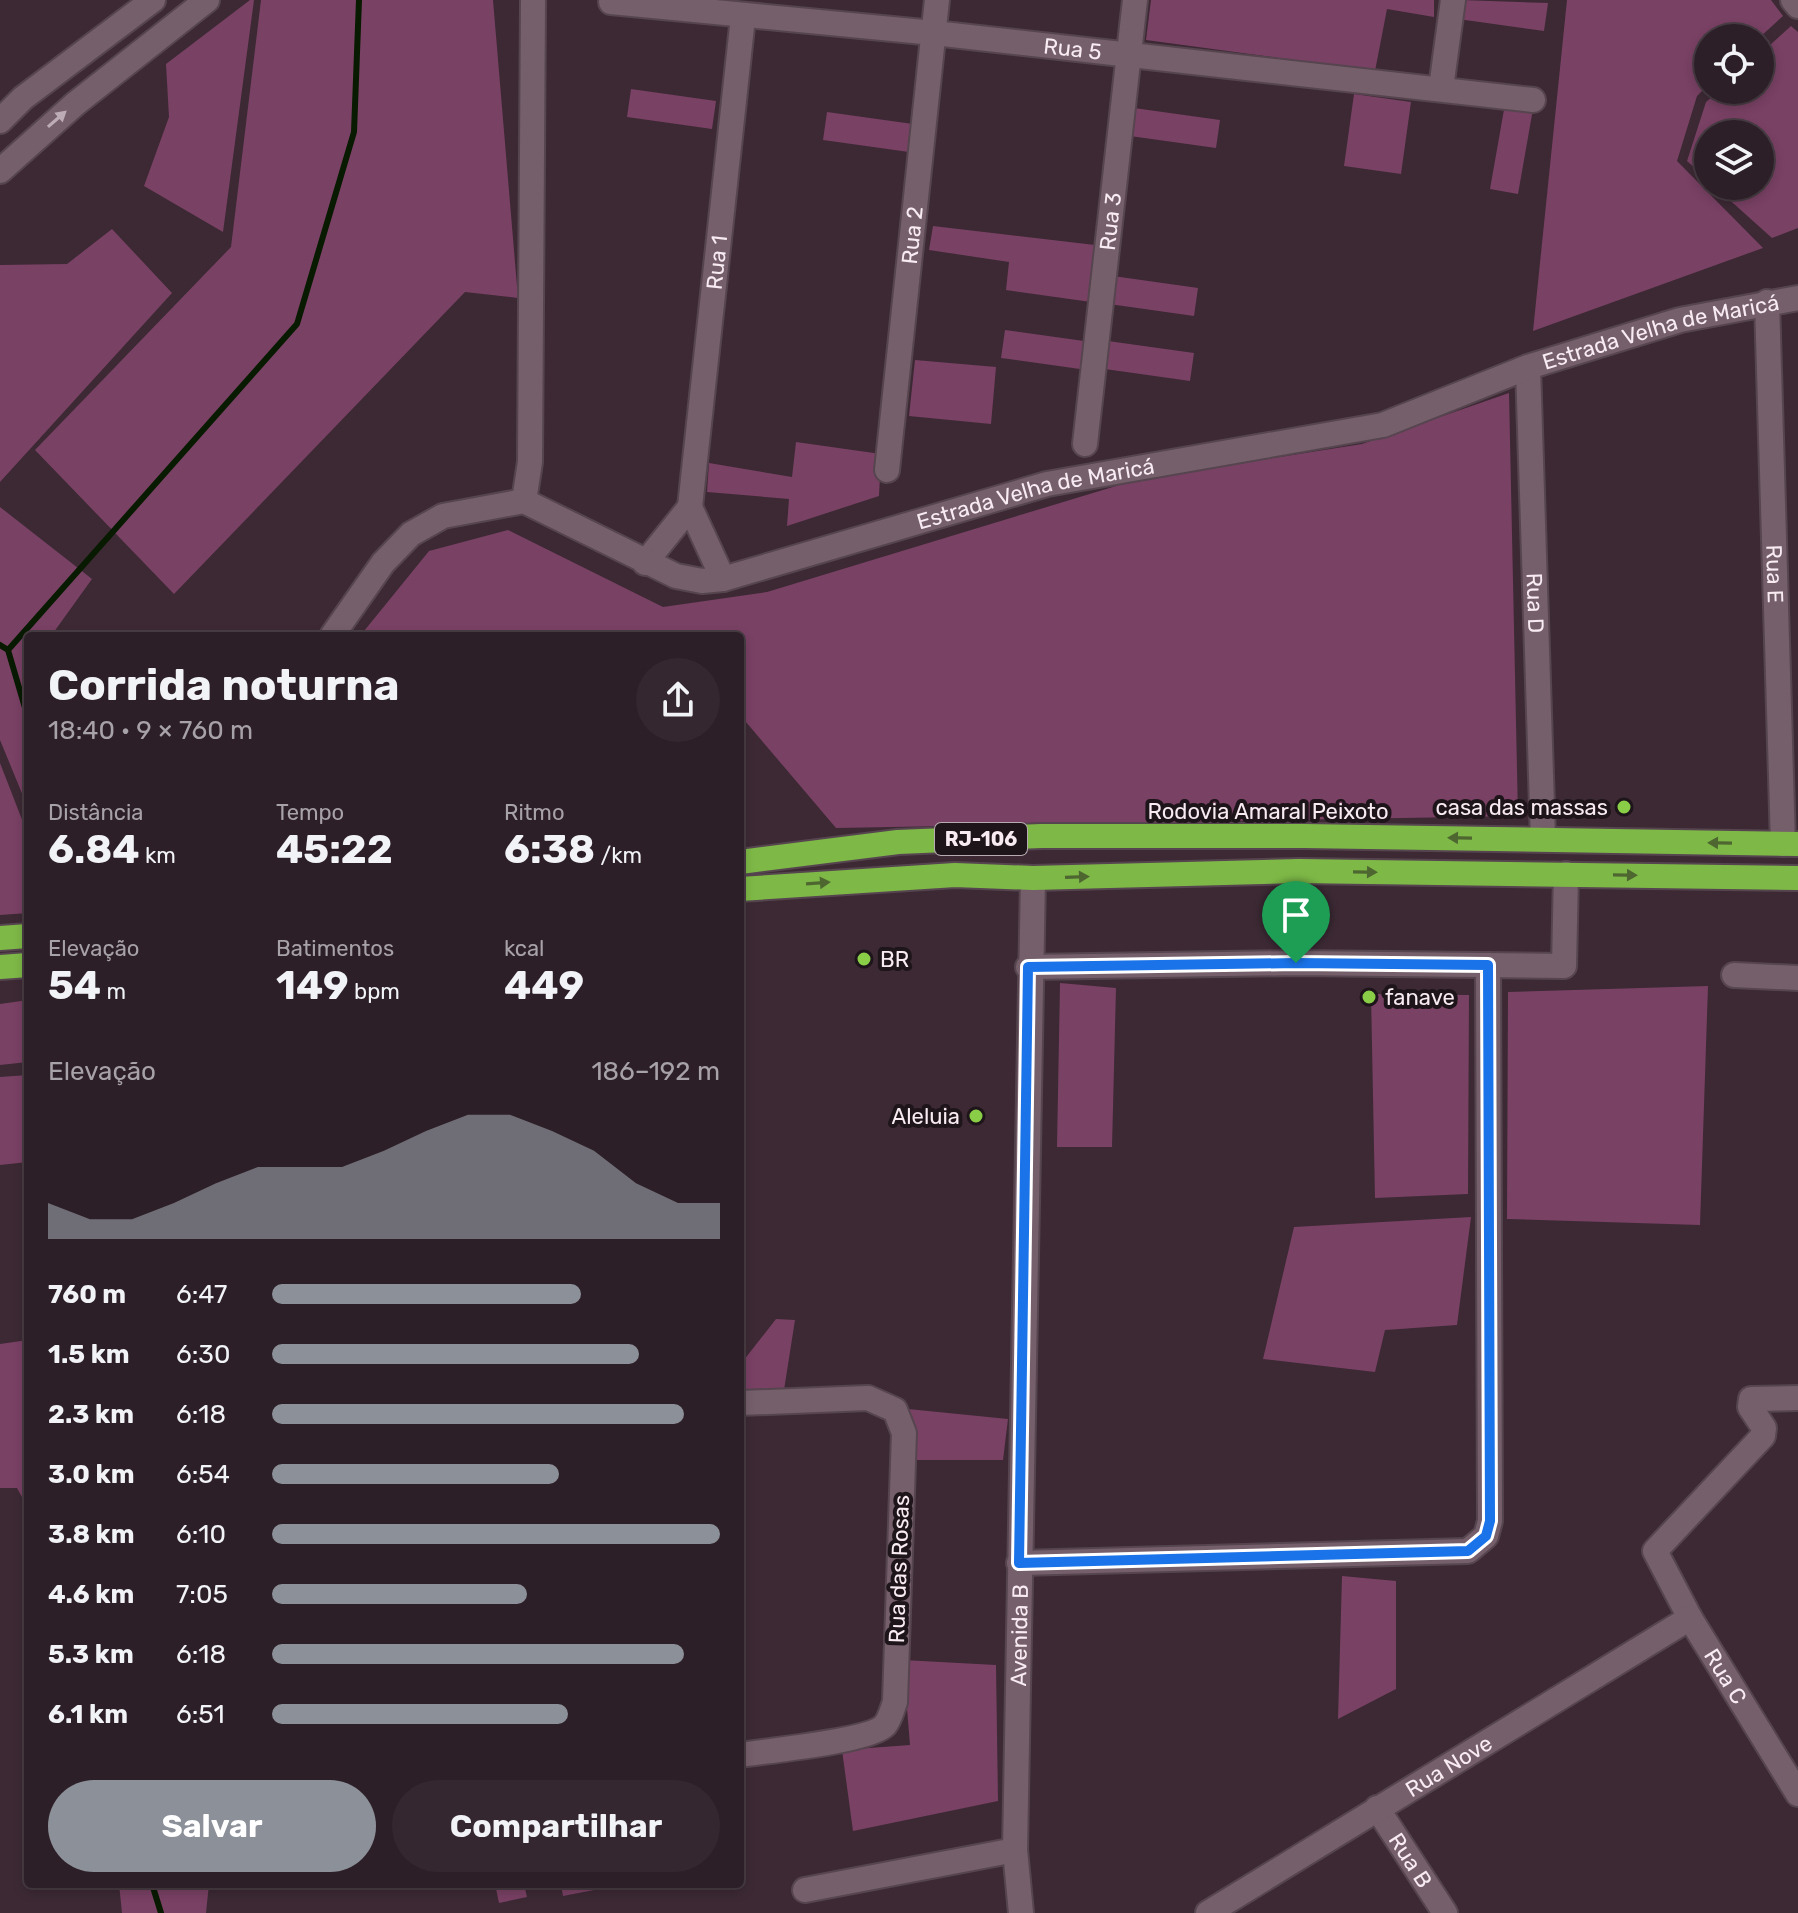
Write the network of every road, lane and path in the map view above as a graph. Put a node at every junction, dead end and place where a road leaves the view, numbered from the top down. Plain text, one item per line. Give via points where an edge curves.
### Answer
1 (153, 0) edge
2 (207, 0) edge
3 (533, 0) edge
4 (937, 0) edge
5 (1135, 0) edge
6 (1453, 0) edge
7 (1793, 0) edge
8 (611, 2) dead end
9 (1798, 6) edge
10 (743, 17) junction
11 (123, 22) junction
12 (934, 33) junction
13 (141, 53) junction
14 (1129, 54) junction
15 (1441, 88) junction
16 (12, 97) edge
17 (1533, 100) dead end
18 (0, 121) edge
19 (0, 171) edge
20 (1798, 298) edge
21 (1767, 302) junction
22 (1528, 367) junction
23 (1085, 444) dead end
24 (887, 470) dead end
25 (524, 501) junction
26 (690, 507) junction
27 (645, 563) junction
28 (723, 579) junction
29 (335, 632) edge
30 (1543, 839) junction
31 (1791, 844) edge
32 (744, 861) edge
33 (1299, 871) junction
34 (1566, 874) junction
35 (1033, 878) junction
36 (1798, 878) edge
37 (744, 889) edge
38 (24, 936) edge
39 (0, 938) edge
40 (1296, 963) junction
41 (24, 965) edge
42 (1488, 965) junction
43 (0, 967) edge
44 (1028, 967) junction
45 (1734, 975) dead end
46 (1798, 978) edge
47 (1798, 1398) edge
48 (744, 1403) edge
49 (1019, 1563) junction
50 (1690, 1618) junction
51 (744, 1754) edge
52 (1798, 1794) edge
53 (1377, 1808) junction
54 (1015, 1850) junction
55 (805, 1890) dead end
56 (1021, 1913) edge
57 (1208, 1913) edge
58 (1445, 1913) edge

1 - 11 street
2 - 13 street
3 - 25 street via 530,462
4 - 12 street, Rua 2
5 - 14 street, Rua 3
6 - 15 street
7 - 9 street
8 - 10 street, Rua 5
10 - 12 street, Rua 5
10 - 26 street, Rua 1
11 - 13 street
11 - 16 street
12 - 14 street, Rua 5
12 - 24 street, Rua 2
19 -> 13 street
14 - 15 street, Rua 5
14 - 23 street, Rua 3
15 - 17 street, Rua 5
16 - 18 street
20 - 21 street, Estrada Velha de Maricá
21 - 22 street, Estrada Velha de Maricá via 1680,320
21 - 31 street, Rua E
22 - 28 street, Estrada Velha de Maricá via 1383,425 1047,484
22 - 30 street, Rua D
25 - 27 street, Estrada Velha de Maricá
25 - 29 street via 443,516 411,534 383,563
26 - 27 street
26 - 28 street
27 - 28 street, Estrada Velha de Maricá via 676,576
31 -> 30 highway, Rodovia Amaral Peixoto / RJ-106
30 -> 32 highway, Rodovia Amaral Peixoto / RJ-106 via 1041,836 898,842
33 -> 34 highway, RJ-106
35 -> 33 highway, RJ-106
33 - 40 street
34 -> 36 highway, RJ-106
34 - 42 street via 1564,966
37 -> 35 highway, RJ-106 via 955,875
35 - 44 street, Avenida B
38 - 39 highway
40 - 42 street
40 - 44 street
41 - 43 highway
42 - 49 street via 1486,1536 1468,1551
44 - 49 street, Avenida B
45 - 46 street
47 - 50 street, Rua C via 1751,1399 1763,1436 1655,1551
48 - 51 street, Rua das Rosas via 868,1398 895,1410 904,1433 895,1702 884,1727 861,1737
49 - 54 street, Avenida B
50 - 52 street, Rua C
50 - 53 street, Rua Nove
53 - 57 street, Rua Nove
53 - 58 street, Rua B
54 - 55 street
54 - 56 street, Avenida B

